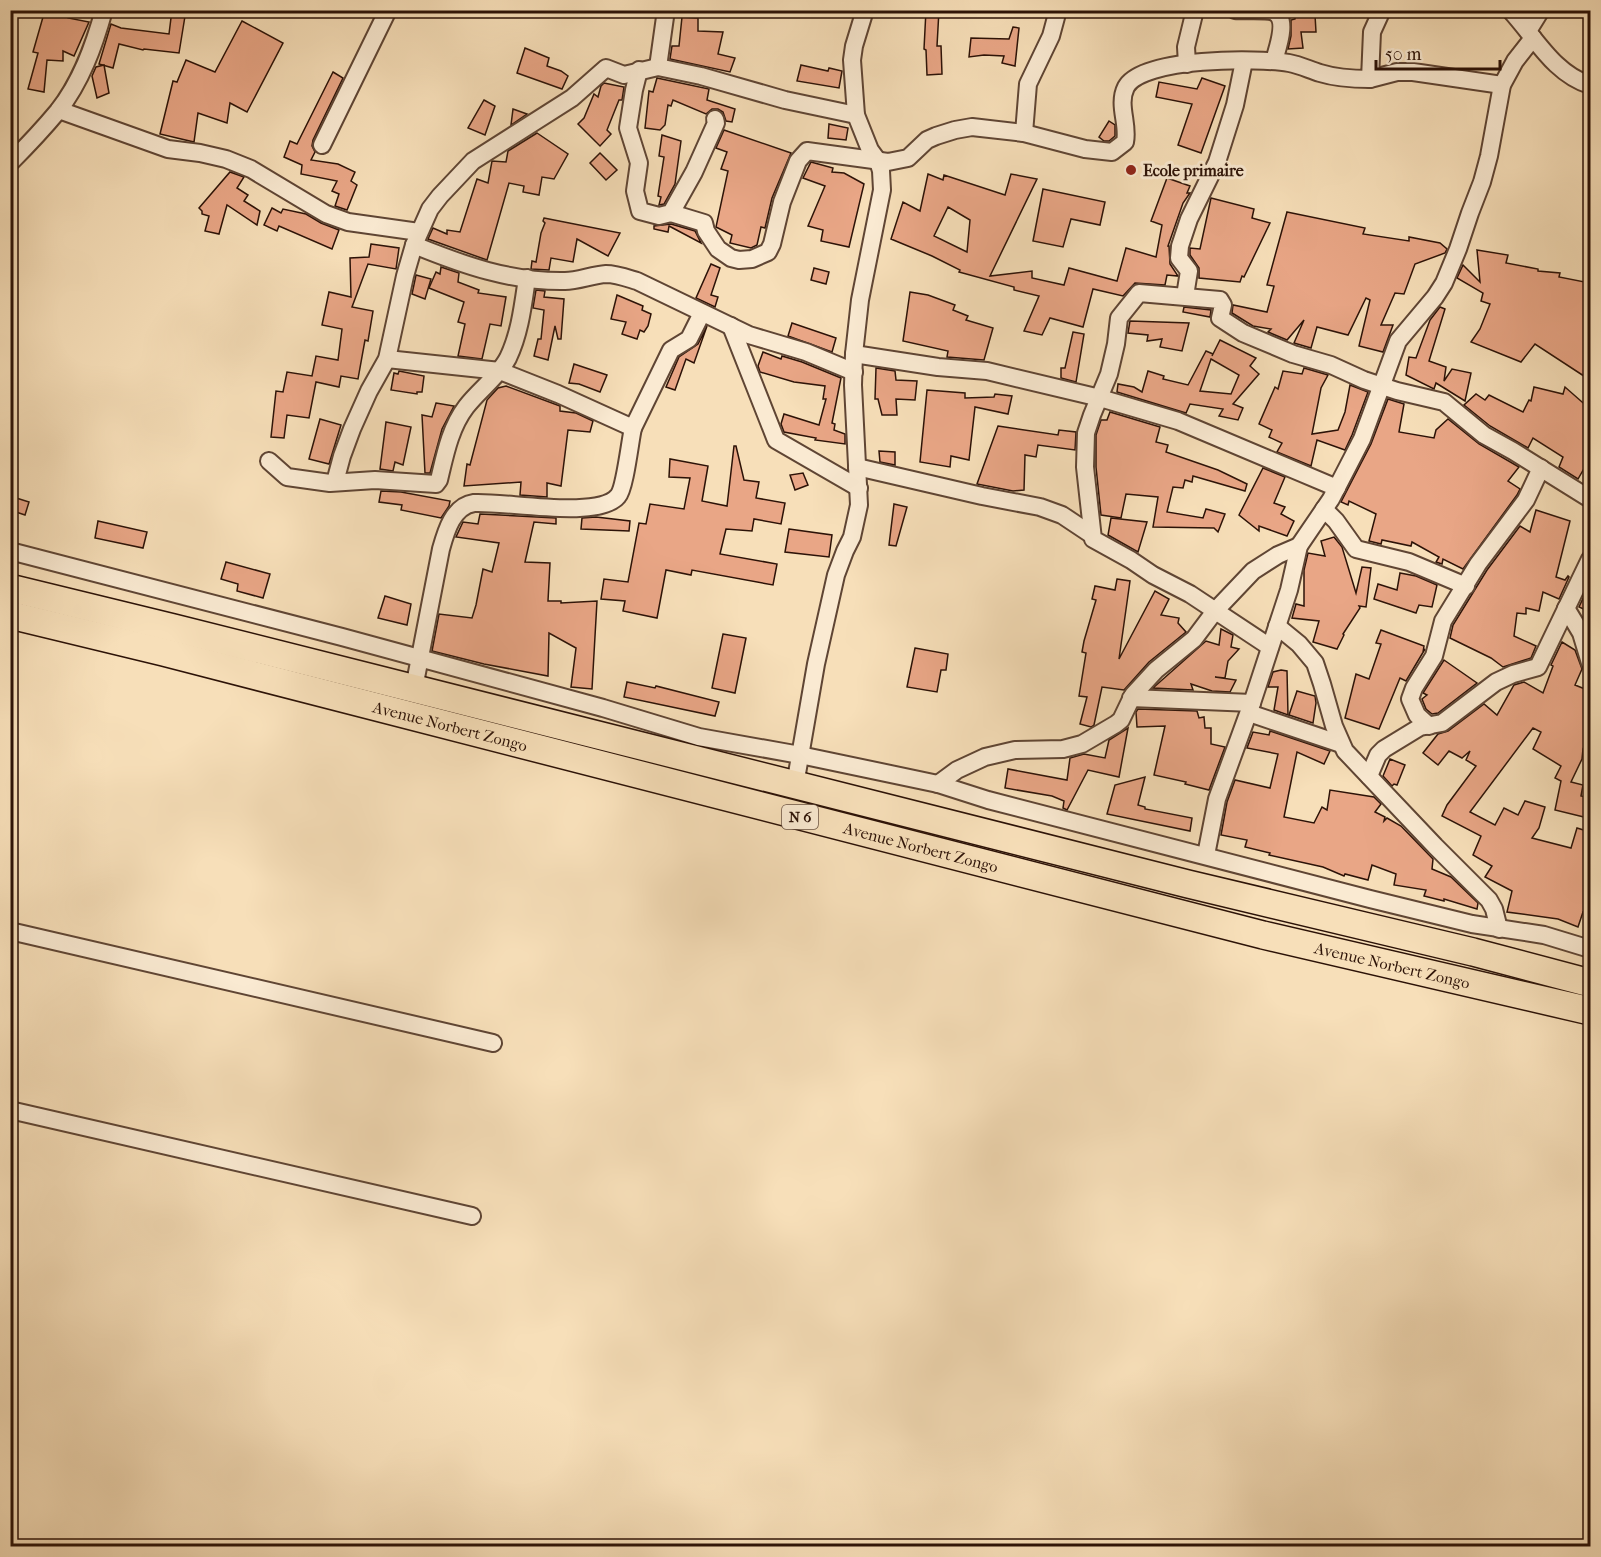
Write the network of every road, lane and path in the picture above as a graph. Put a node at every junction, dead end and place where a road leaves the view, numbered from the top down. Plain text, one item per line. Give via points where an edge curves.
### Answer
1 (104, 10) edge
2 (387, 10) edge
3 (666, 10) edge
4 (865, 10) edge
5 (1058, 10) edge
6 (1195, 10) edge
7 (1235, 10) edge
8 (1382, 10) edge
9 (1510, 10) edge
10 (1541, 10) edge
11 (1531, 34) junction
12 (1244, 61) junction
13 (1274, 61) junction
14 (1187, 64) junction
15 (658, 67) junction
16 (639, 70) junction
17 (1370, 79) junction
18 (1502, 85) junction
19 (1590, 85) edge
20 (59, 110) junction
21 (856, 116) junction
22 (716, 119) dead end
23 (1024, 133) junction
24 (322, 145) dead end
25 (878, 161) junction
26 (10, 163) edge
27 (671, 213) junction
28 (416, 238) junction
29 (527, 278) junction
30 (1185, 296) junction
31 (702, 313) junction
32 (732, 326) junction
33 (854, 354) junction
34 (387, 359) junction
35 (500, 371) junction
36 (854, 372) junction
37 (1382, 387) junction
38 (1100, 398) junction
39 (633, 429) junction
40 (269, 461) dead end
41 (857, 467) junction
42 (1541, 468) junction
43 (335, 482) junction
44 (859, 488) junction
45 (1337, 488) junction
46 (1590, 499) edge
47 (1324, 509) junction
48 (1092, 535) junction
49 (1299, 546) junction
50 (10, 551) edge
51 (1590, 559) edge
52 (1466, 586) junction
53 (10, 588) edge
54 (1566, 608) junction
55 (1215, 611) junction
56 (10, 615) edge
57 (1277, 626) junction
58 (1270, 647) junction
59 (420, 658) junction
60 (1590, 663) edge
61 (414, 688) junction
62 (1131, 698) junction
63 (1250, 708) junction
64 (1429, 726) junction
65 (1341, 744) junction
66 (800, 755) junction
67 (1369, 776) junction
68 (938, 784) junction
69 (795, 785) junction
70 (1206, 855) junction
71 (1499, 929) junction
72 (10, 931) edge
73 (1590, 949) edge
74 (1590, 983) edge
75 (1590, 1011) edge
76 (493, 1043) dead end
77 (10, 1110) edge
78 (472, 1216) dead end

1 - 20 street via 82,73
2 - 24 street
3 - 15 street
4 - 21 street via 852,60
5 - 23 street via 1028,84
6 - 14 street via 1186,47
7 - 13 street via 1271,12 1279,17
8 - 17 street via 1372,32
9 - 11 street
10 - 11 street
11 - 18 street
11 - 19 street via 1556,64
12 - 13 street
12 - 14 street
12 - 30 street via 1217,162 1180,246 1180,259 1189,273
13 - 17 street via 1335,77
14 - 23 street via 1159,68 1130,82 1123,107 1125,142 1112,152
15 - 16 street
15 - 21 street
16 - 27 street via 628,128 639,163 637,205 645,214
16 - 28 street via 624,75 606,68 572,98 473,161 430,209
17 - 18 street via 1413,72
18 - 37 street via 1482,183 1458,249 1435,297 1398,341
20 - 26 street
20 - 28 street via 168,149 226,159 251,169 326,214
21 - 25 street
22 - 27 street via 694,172
23 - 25 street via 983,128 955,130 927,140 904,159
25 - 27 street via 812,151 800,156 782,202 772,244 768,252 752,259 725,255 711,240 704,223
25 - 33 street via 882,190 860,300
28 - 29 street via 459,264
28 - 34 street
29 - 31 street via 566,281 606,274 620,276
29 - 35 street via 517,338
30 - 37 street via 1220,300 1220,318 1238,330
30 - 38 street via 1139,293 1123,312
31 - 32 street
31 - 39 street via 689,339 671,350
32 - 36 street
32 - 44 street via 776,440
33 - 36 street
33 - 38 street via 987,371
34 - 35 street
34 - 43 street via 352,429
35 - 39 street
35 - 43 street via 465,408 453,429 436,484
36 - 41 street
37 - 42 street via 1444,402 1484,435
37 - 45 street
38 - 45 street via 1178,421
38 - 48 street via 1089,422 1085,452
39 - 59 street via 622,490 601,506 474,503 457,513 441,549
40 - 43 street via 287,477
41 - 44 street
41 - 48 street via 1040,507 1062,515
42 - 46 street
42 - 52 street via 1527,500
44 - 66 street via 855,528 836,575
45 - 47 street
47 - 49 street
47 - 52 street via 1356,549 1409,562
48 - 55 street via 1098,543
49 - 55 street via 1259,566
49 - 57 street
50 - 59 street
51 - 54 street
52 - 64 street via 1443,621 1435,655 1410,699 1417,715
53 - 61 main road, Avenue Norbert Zongo / N 6
54 - 60 street via 1581,633
54 - 64 street via 1538,667 1496,682 1442,723
55 - 58 street
55 - 62 street via 1194,639 1156,670
56 - 75 main road, Avenue Norbert Zongo / N 6 via 1263,935
57 - 58 street
57 - 65 street via 1315,663
58 - 63 street
59 - 61 street
59 - 66 street via 699,737
61 - 69 main road, Avenue Norbert Zongo / N 6
62 - 63 street
62 - 68 street via 1118,722 1082,744 985,757
63 - 65 street
63 - 70 street via 1217,800
64 - 67 street via 1420,727 1384,749
65 - 67 street
66 - 68 street
66 - 69 street
67 - 71 street via 1489,900
68 - 70 street
69 - 74 main road, Avenue Norbert Zongo / N 6
70 - 71 street
71 - 73 street via 1544,935
72 - 76 street
77 - 78 street

